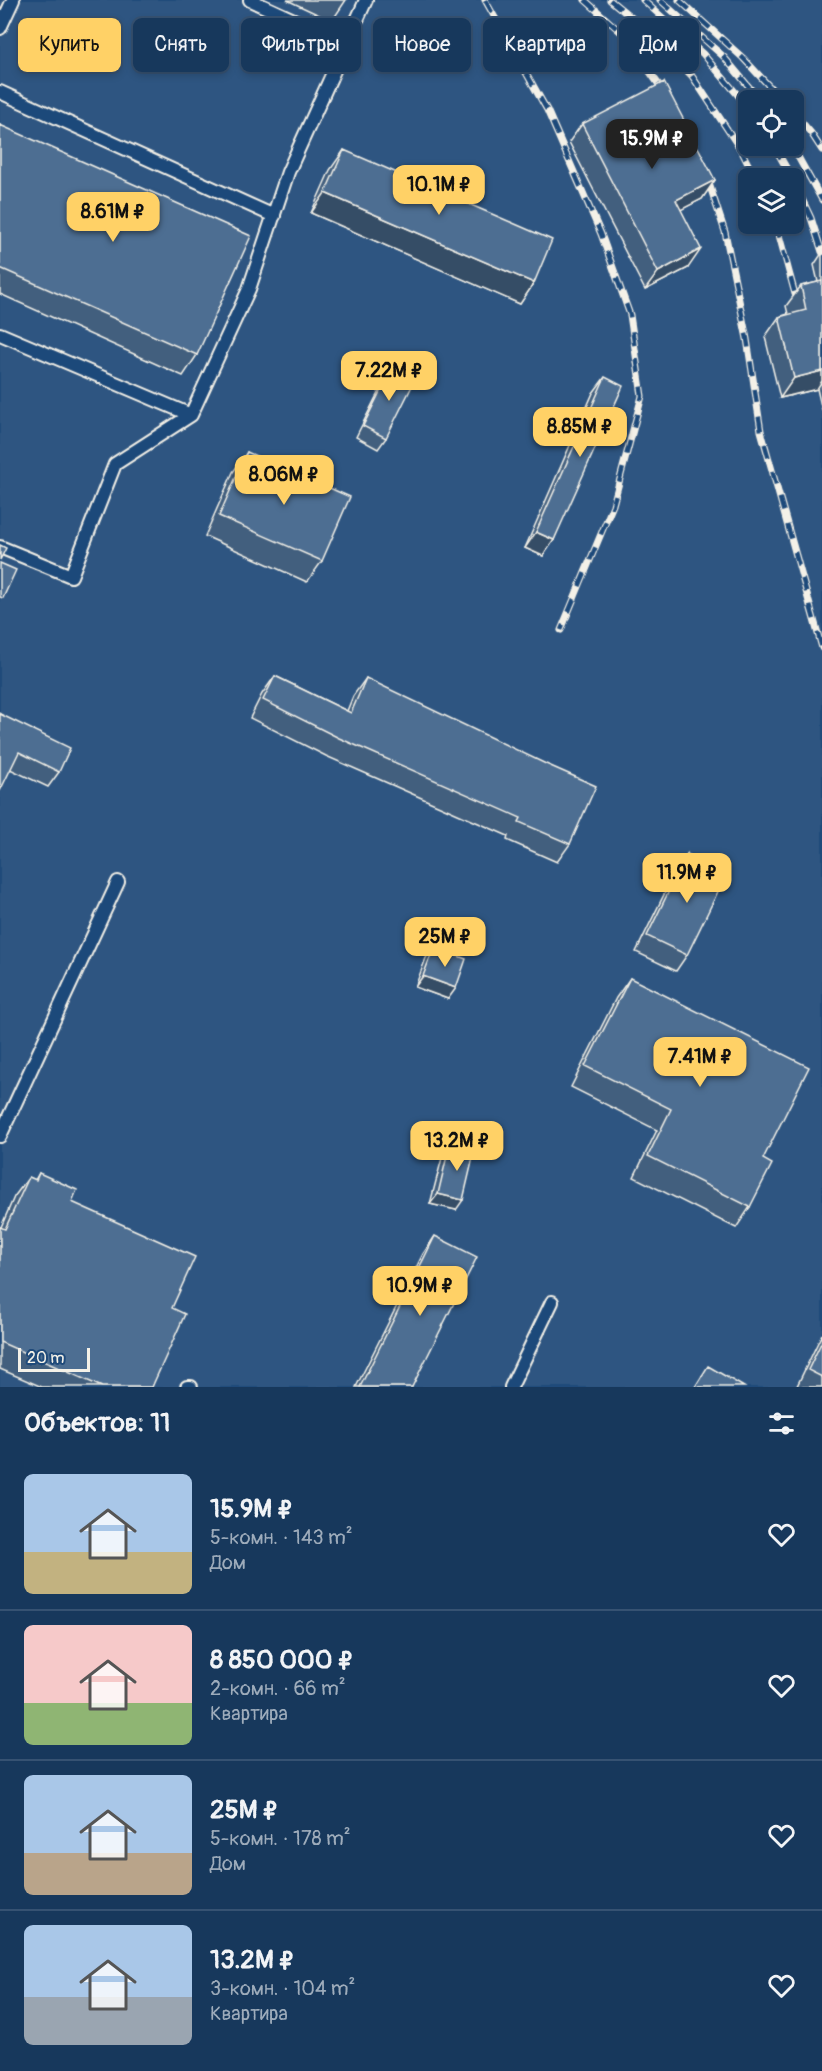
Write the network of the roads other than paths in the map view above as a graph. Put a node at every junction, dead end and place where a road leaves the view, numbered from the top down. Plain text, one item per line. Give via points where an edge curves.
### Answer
1 (13, 0) edge
2 (250, 0) edge
3 (366, 0) edge
4 (289, 18) edge
5 (358, 18) edge
6 (0, 28) edge
7 (333, 72) edge
8 (0, 92) edge
9 (274, 216) junction
10 (0, 334) edge
11 (191, 415) junction
12 (0, 547) edge
13 (118, 882) dead end
14 (0, 1136) edge
15 (552, 1302) dead end
16 (511, 1387) edge

1 - 6 lane
2 - 4 lane
3 - 5 lane
7 - 9 lane via 288,172
8 - 9 lane
9 - 11 lane via 249,288
10 - 11 lane
11 - 12 lane via 115,464 71,576
13 - 14 lane
15 - 16 lane

